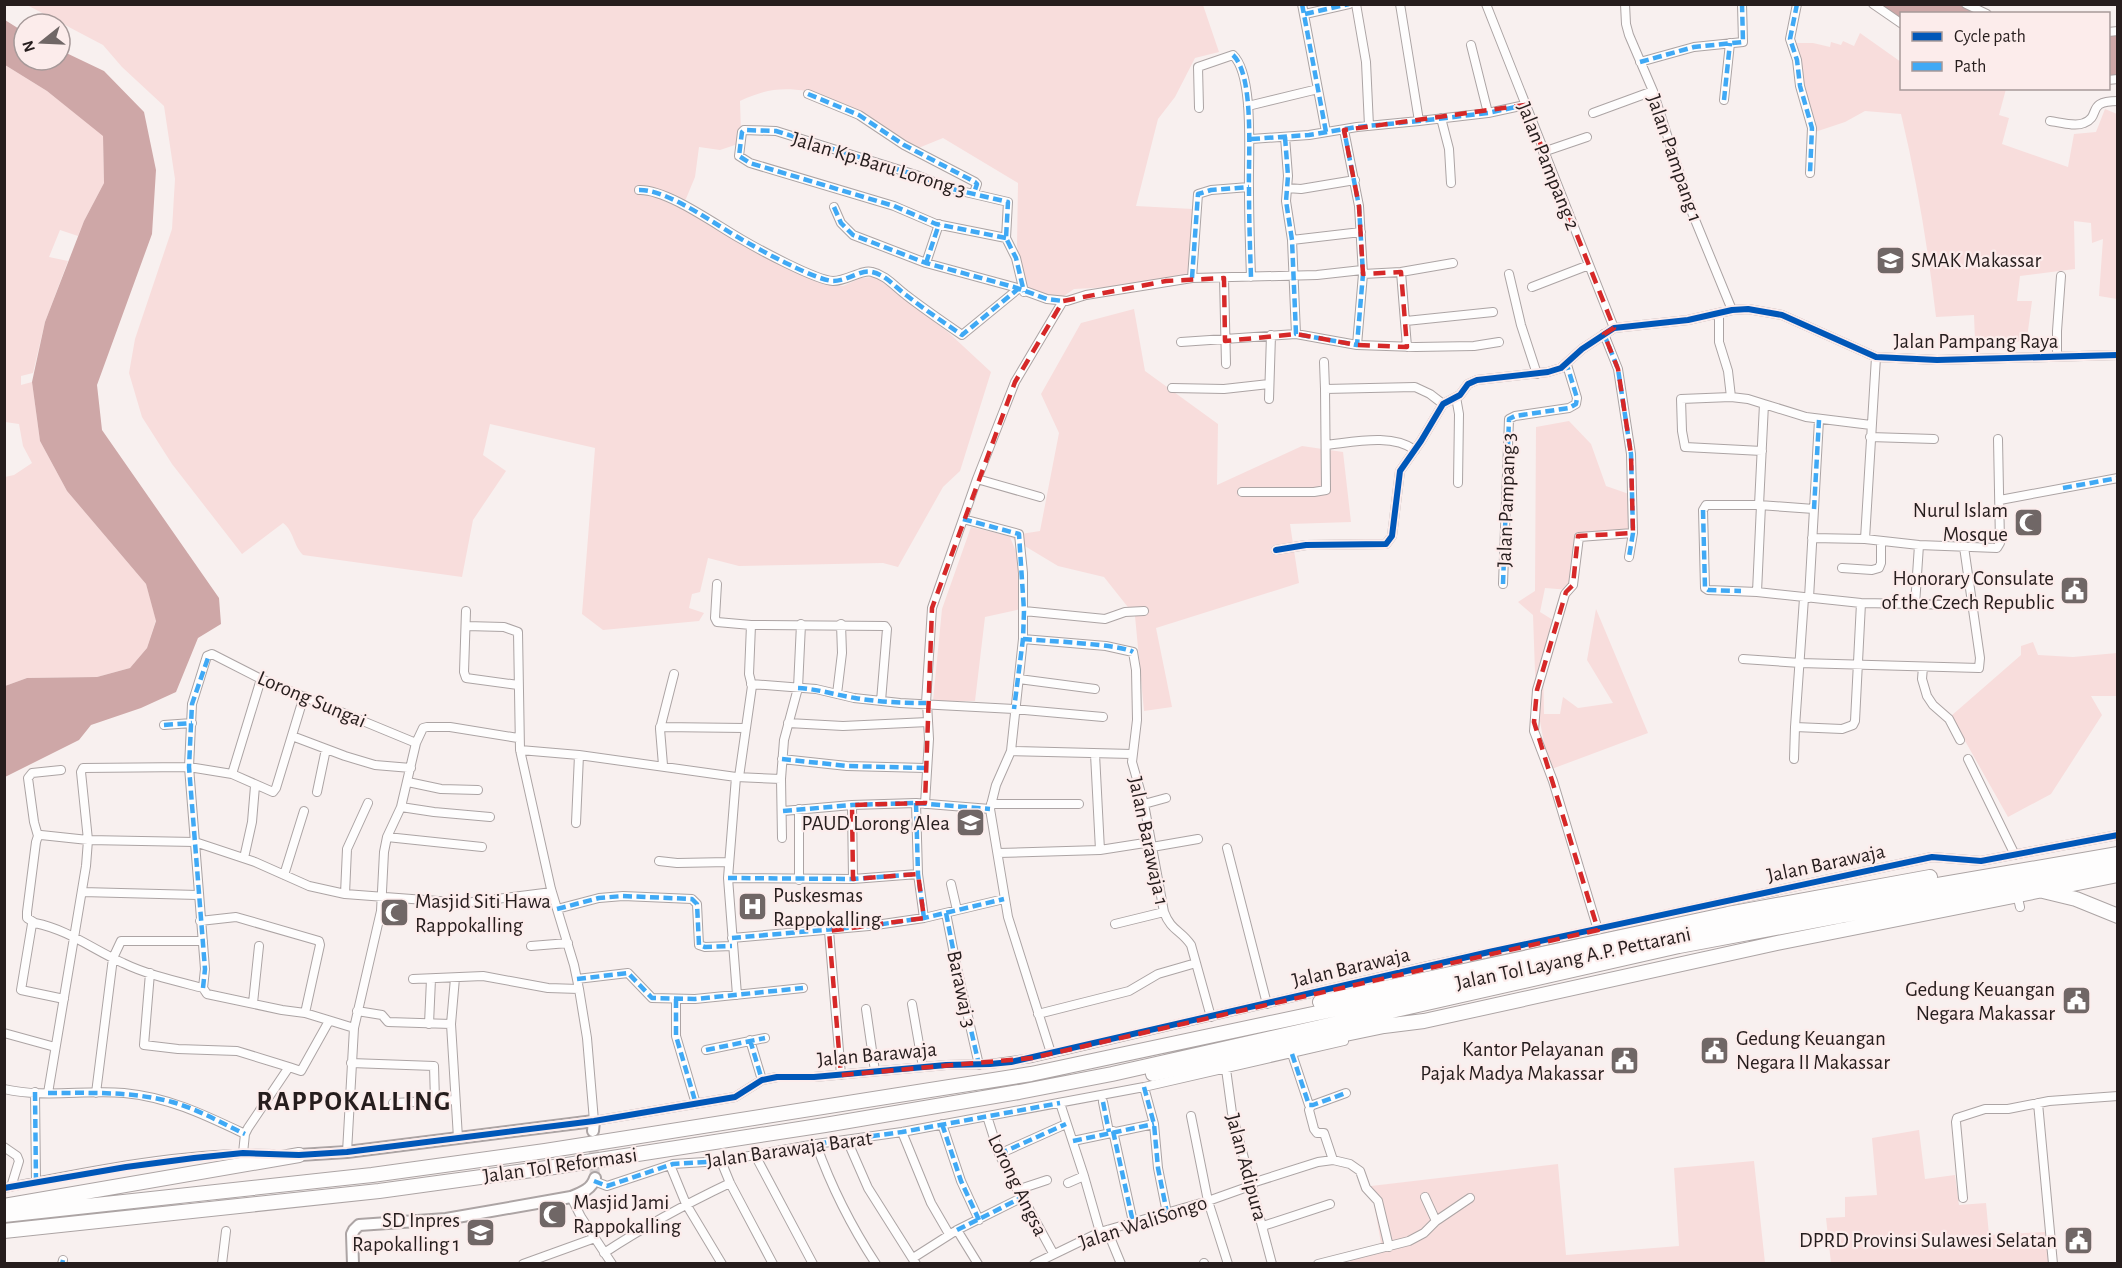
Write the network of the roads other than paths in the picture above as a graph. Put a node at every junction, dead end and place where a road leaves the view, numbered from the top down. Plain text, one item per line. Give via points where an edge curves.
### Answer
1 (1302, 4) edge
2 (1349, 4) edge
3 (1356, 4) edge
4 (1400, 4) edge
5 (1486, 4) edge
6 (1625, 4) edge
7 (1742, 4) edge
8 (1797, 4) edge
9 (1873, 4) edge
10 (1966, 4) edge
11 (1336, 6) edge
12 (1983, 12) edge
13 (1305, 14) junction
14 (1900, 23) edge
15 (1730, 44) junction
16 (1471, 45) dead end
17 (1640, 62) junction
18 (1318, 89) junction
19 (1653, 91) junction
20 (808, 93) dead end
21 (1724, 99) dead end
22 (2118, 101) edge
23 (1525, 105) junction
24 (1248, 106) junction
25 (1199, 108) dead end
26 (1488, 113) junction
27 (1593, 113) dead end
28 (1441, 118) junction
29 (1419, 121) junction
30 (2050, 121) dead end
31 (1369, 126) junction
32 (1344, 130) junction
33 (1326, 132) junction
34 (1285, 137) junction
35 (1587, 137) dead end
36 (1251, 139) junction
37 (1543, 152) junction
38 (1810, 173) dead end
39 (1355, 180) junction
40 (1451, 183) dead end
41 (1249, 188) junction
42 (1287, 188) junction
43 (639, 190) dead end
44 (974, 193) junction
45 (834, 207) dead end
46 (939, 224) junction
47 (1361, 232) junction
48 (1006, 238) junction
49 (1292, 240) junction
50 (926, 262) junction
51 (1453, 263) dead end
52 (1589, 265) junction
53 (1363, 272) junction
54 (1401, 272) junction
55 (1509, 274) dead end
56 (1293, 276) junction
57 (2061, 276) dead end
58 (1251, 277) junction
59 (1192, 278) junction
60 (1224, 278) junction
61 (1532, 287) dead end
62 (1021, 291) junction
63 (1063, 301) junction
64 (1732, 310) junction
65 (1493, 312) dead end
66 (1719, 314) junction
67 (1406, 321) junction
68 (1614, 328) junction
69 (1296, 334) junction
70 (1604, 334) junction
71 (1271, 335) junction
72 (1225, 340) junction
73 (1181, 342) dead end
74 (1499, 342) dead end
75 (1357, 345) junction
76 (1407, 347) junction
77 (2118, 355) edge
78 (1876, 357) junction
79 (2057, 357) junction
80 (1324, 362) dead end
81 (1226, 364) dead end
82 (1566, 365) junction
83 (1537, 374) junction
84 (1269, 384) junction
85 (1172, 388) dead end
86 (1325, 389) junction
87 (1731, 397) junction
88 (1456, 398) junction
89 (1269, 399) dead end
90 (1443, 404) junction
91 (1764, 404) junction
92 (1819, 420) junction
93 (1870, 425) junction
94 (1870, 438) junction
95 (1934, 439) dead end
96 (1998, 439) dead end
97 (1326, 445) junction
98 (1415, 450) junction
99 (1762, 452) junction
100 (2118, 478) edge
101 (977, 479) junction
102 (1458, 483) dead end
103 (1242, 492) dead end
104 (1040, 497) dead end
105 (2000, 500) junction
106 (1760, 505) junction
107 (1814, 509) junction
108 (963, 519) junction
109 (1633, 533) junction
110 (1812, 538) junction
111 (1865, 539) junction
112 (1881, 541) junction
113 (1919, 545) junction
114 (1964, 547) junction
115 (1276, 550) dead end
116 (1629, 557) dead end
117 (1842, 568) dead end
118 (717, 584) dead end
119 (1503, 584) dead end
120 (1757, 592) junction
121 (1807, 598) junction
122 (1861, 603) junction
123 (1915, 605) junction
124 (1972, 605) junction
125 (466, 611) dead end
126 (1024, 611) junction
127 (1144, 611) dead end
128 (801, 624) junction
129 (841, 624) junction
130 (751, 625) junction
131 (466, 626) junction
132 (1023, 639) junction
133 (1743, 659) dead end
134 (1800, 663) junction
135 (1857, 663) junction
136 (1923, 667) junction
137 (674, 674) dead end
138 (261, 679) junction
139 (1018, 679) junction
140 (751, 684) junction
141 (518, 685) junction
142 (798, 688) junction
143 (1095, 690) dead end
144 (837, 694) junction
145 (304, 696) junction
146 (882, 701) junction
147 (927, 703) junction
148 (1014, 709) junction
149 (1103, 717) dead end
150 (928, 722) junction
151 (192, 723) junction
152 (788, 723) junction
153 (164, 725) dead end
154 (660, 726) junction
155 (1795, 727) junction
156 (745, 728) junction
157 (292, 736) junction
158 (518, 738) junction
159 (1960, 740) dead end
160 (416, 742) junction
161 (326, 749) junction
162 (520, 750) junction
163 (1011, 751) junction
164 (1095, 754) junction
165 (1132, 754) junction
166 (579, 755) junction
167 (782, 759) junction
168 (1794, 759) dead end
169 (1968, 759) dead end
170 (663, 765) junction
171 (189, 767) junction
172 (411, 768) junction
173 (926, 768) junction
174 (61, 770) dead end
175 (232, 774) junction
176 (738, 777) junction
177 (781, 779) junction
178 (408, 782) junction
179 (255, 786) junction
180 (478, 790) dead end
181 (317, 792) dead end
182 (1166, 798) dead end
183 (368, 803) dead end
184 (916, 804) junction
185 (925, 804) junction
186 (1079, 804) dead end
187 (1144, 804) junction
188 (852, 805) junction
189 (401, 807) junction
190 (990, 807) junction
191 (800, 809) junction
192 (783, 811) junction
193 (304, 812) dead end
194 (490, 817) dead end
195 (576, 824) dead end
196 (2118, 835) edge
197 (38, 836) junction
198 (387, 837) junction
199 (782, 838) dead end
200 (1198, 839) dead end
201 (88, 840) junction
202 (195, 842) junction
203 (1152, 844) junction
204 (2118, 845) edge
205 (482, 847) dead end
206 (1227, 848) dead end
207 (1101, 850) junction
208 (998, 853) junction
209 (2118, 854) edge
210 (2015, 855) junction
211 (244, 858) junction
212 (658, 861) dead end
213 (729, 862) junction
214 (2118, 864) edge
215 (918, 874) junction
216 (284, 875) junction
217 (2118, 875) edge
218 (728, 878) junction
219 (854, 879) junction
220 (800, 880) junction
221 (951, 884) dead end
222 (2038, 890) junction
223 (82, 892) junction
224 (552, 892) junction
225 (345, 894) junction
226 (198, 896) junction
227 (383, 896) junction
228 (1004, 899) junction
229 (557, 909) junction
230 (957, 910) junction
231 (1164, 912) junction
232 (946, 913) junction
233 (2118, 915) edge
234 (924, 918) junction
235 (200, 921) junction
236 (35, 923) junction
237 (1115, 924) dead end
238 (1598, 930) junction
239 (829, 931) junction
240 (73, 935) junction
241 (203, 941) junction
242 (732, 942) junction
243 (568, 943) junction
244 (259, 946) dead end
245 (531, 946) dead end
246 (113, 958) junction
247 (1196, 963) junction
248 (150, 973) junction
249 (455, 978) junction
250 (413, 979) dead end
251 (431, 979) junction
252 (577, 979) junction
253 (203, 988) junction
254 (803, 988) dead end
255 (579, 989) junction
256 (736, 994) junction
257 (64, 999) junction
258 (676, 999) junction
259 (253, 1003) junction
260 (912, 1004) dead end
261 (1267, 1004) junction
262 (866, 1009) dead end
263 (357, 1011) junction
264 (305, 1013) junction
265 (1038, 1014) junction
266 (1211, 1017) junction
267 (329, 1021) junction
268 (1424, 1021) junction
269 (429, 1024) junction
270 (451, 1024) junction
271 (354, 1028) junction
272 (4, 1033) edge
273 (765, 1038) dead end
274 (750, 1040) junction
275 (55, 1047) junction
276 (706, 1050) dead end
277 (1142, 1050) junction
278 (1051, 1053) junction
279 (1292, 1054) junction
280 (351, 1062) junction
281 (979, 1065) junction
282 (289, 1067) junction
283 (922, 1067) junction
284 (1226, 1069) junction
285 (875, 1071) junction
286 (1031, 1074) joint
287 (1112, 1074) joint
288 (841, 1075) junction
289 (762, 1080) junction
290 (1144, 1087) junction
291 (4, 1089) edge
292 (35, 1092) junction
293 (1019, 1092) junction
294 (48, 1093) junction
295 (96, 1093) junction
296 (1346, 1093) dead end
297 (2118, 1096) edge
298 (455, 1100) junction
299 (435, 1101) junction
300 (393, 1102) dead end
301 (1102, 1102) dead end
302 (2038, 1102) junction
303 (1060, 1103) junction
304 (696, 1104) junction
305 (1311, 1106) junction
306 (987, 1116) junction
307 (1191, 1116) dead end
308 (942, 1124) junction
309 (1066, 1124) junction
310 (1154, 1124) junction
311 (593, 1126) junction
312 (1111, 1131) junction
313 (902, 1132) junction
314 (244, 1134) junction
315 (458, 1138) junction
316 (847, 1140) junction
317 (1072, 1141) junction
318 (816, 1144) junction
319 (4, 1147) edge
320 (347, 1152) junction
321 (243, 1153) junction
322 (999, 1154) junction
323 (299, 1155) junction
324 (755, 1155) junction
325 (1333, 1160) junction
326 (721, 1161) junction
327 (670, 1165) junction
328 (1084, 1176) junction
329 (595, 1179) joint
330 (1047, 1180) dead end
331 (36, 1182) junction
332 (1068, 1183) dead end
333 (730, 1184) junction
334 (1253, 1184) junction
335 (7, 1186) edge
336 (1017, 1190) junction
337 (571, 1197) junction
338 (1425, 1197) dead end
339 (1021, 1198) junction
340 (1470, 1198) dead end
341 (1963, 1198) dead end
342 (1208, 1202) junction
343 (686, 1204) junction
344 (1330, 1204) dead end
345 (4, 1206) edge
346 (1167, 1213) junction
347 (4, 1215) edge
348 (979, 1220) junction
349 (1436, 1221) junction
350 (1133, 1222) junction
351 (1263, 1226) junction
352 (957, 1230) junction
353 (4, 1231) edge
354 (226, 1231) dead end
355 (1103, 1231) junction
356 (950, 1234) junction
357 (595, 1238) junction
358 (1389, 1247) junction
359 (604, 1252) junction
360 (1053, 1253) junction
361 (914, 1261) edge
362 (222, 1263) edge
363 (353, 1263) edge
364 (523, 1263) edge
365 (612, 1263) edge
366 (722, 1263) edge
367 (773, 1263) edge
368 (813, 1263) edge
369 (876, 1263) edge
370 (978, 1263) edge
371 (1034, 1263) edge
372 (1121, 1263) edge
373 (1228, 1263) edge
374 (1272, 1263) edge
375 (1318, 1263) edge
376 (2053, 1263) edge

1 - 13 street
2 - 11 street
3 - 31 street via 1366,62
4 - 29 street
5 - 23 street, Jalan Pampang 2
6 - 17 street, Jalan Pampang 1 via 1626,24
7 - 15 street via 1744,41
8 - 38 street via 1790,39 1812,129
9 - 14 street
10 - 12 street
11 - 13 street
13 - 18 street
15 - 17 street via 1684,49
15 - 21 street
16 - 26 street
17 - 19 street, Jalan Pampang 1
18 - 24 street
18 - 33 street
19 - 27 street
19 - 64 street, Jalan Pampang 1 via 1691,210
20 - 44 street via 859,114 909,148 976,183
22 - 30 street via 2097,104 2083,124
23 - 26 street
23 - 37 street, Jalan Pampang 2
24 - 25 street via 1240,63 1233,55 1198,67
24 - 36 street
26 - 28 street
28 - 29 street
28 - 40 street via 1449,149
29 - 31 street
31 - 32 street
32 - 33 street
32 - 39 street
33 - 34 street
34 - 36 street
34 - 42 street
35 - 37 street
36 - 41 street
37 - 52 street, Jalan Pampang 2
39 - 42 street
39 - 47 street
41 - 58 street
41 - 59 street via 1198,194
42 - 49 street
43 - 62 street via 655,191 742,240 827,280 874,272 963,335
44 - 46 street, Jalan Kp.Baru Lorong 3 via 769,130 743,131 740,158
44 - 48 street, Jalan Kp.Baru Lorong 3 via 1008,202
45 - 50 street via 841,223 853,235
46 - 48 street
46 - 50 street
47 - 49 street
47 - 53 street
48 - 62 street via 1016,258
49 - 56 street
50 - 62 street
51 - 54 street
52 - 61 street
52 - 68 street, Jalan Pampang 2
53 - 54 street
53 - 56 street
53 - 75 street
54 - 67 street
55 - 83 street
56 - 58 street
56 - 69 street
57 - 79 street
58 - 60 street
59 - 60 street
59 - 63 street
60 - 72 street
62 - 63 street
63 - 101 street via 1015,382
64 - 66 street, Jalan Pampang Raya
64 - 78 street, Jalan Pampang Raya via 1782,315
65 - 67 street
66 - 68 street, Jalan Pampang Raya
66 - 87 street via 1719,342
67 - 76 street
68 - 70 street, Jalan Pampang Raya
69 - 71 street
69 - 75 street
70 - 82 street, Jalan Pampang Raya
70 - 109 street via 1618,369 1625,403
71 - 72 street
71 - 84 street
72 - 73 street
72 - 81 street
74 - 76 street
75 - 76 street
77 - 79 street, Jalan Pampang Raya
78 - 79 street, Jalan Pampang Raya
78 - 93 street
80 - 86 street
82 - 83 street, Jalan Pampang Raya
82 - 119 street, Jalan Pampang 3 via 1576,404 1509,419
83 - 88 street, Jalan Pampang Raya via 1477,380
84 - 85 street via 1224,389
84 - 89 street
86 - 90 street via 1415,387
86 - 97 street
87 - 91 street
87 - 99 street via 1681,399 1685,447
88 - 90 street, Jalan Pampang Raya
88 - 102 street
90 - 98 street
91 - 92 street
91 - 99 street
92 - 93 street
92 - 107 street
93 - 94 street
94 - 95 street
94 - 111 street
96 - 105 street
97 - 98 street via 1401,441
97 - 103 street via 1326,490
98 - 115 street via 1400,471 1388,542 1289,546
99 - 106 street
100 - 105 street
101 - 104 street
101 - 108 street
105 - 114 street via 1998,547
106 - 107 street
106 - 120 street
106 - 120 street via 1709,504 1703,510 1705,588
107 - 110 street
108 - 126 street via 1019,534
108 - 147 street via 932,608
109 - 116 street
109 - 238 street via 1579,537 1573,585 1565,594 1537,690 1534,722
110 - 111 street
110 - 121 street
111 - 112 street
112 - 113 street
112 - 117 street via 1879,568
113 - 114 street
113 - 123 street
114 - 124 street
118 - 130 street via 717,622
120 - 121 street
121 - 122 street
121 - 134 street
122 - 123 street
122 - 135 street
123 - 124 street
124 - 136 street via 1980,667
125 - 131 street
126 - 127 street via 1105,619
126 - 132 street
128 - 129 street
128 - 130 street
128 - 142 street
129 - 144 street
129 - 146 street via 886,627
130 - 140 street
131 - 141 street via 466,678
131 - 141 street via 518,631
132 - 139 street
132 - 165 street, Jalan Barawaja 1 via 1133,652 1137,720
133 - 134 street
134 - 135 street
134 - 155 street
135 - 136 street
135 - 155 street via 1853,725 1842,729
136 - 159 street via 1927,696 1949,719
137 - 154 street
138 - 145 street, Lorong Sungai
138 - 151 street, Lorong Sungai via 209,655 192,704
138 - 175 street
139 - 143 street
139 - 148 street
140 - 142 street
140 - 156 street
141 - 158 street
142 - 144 street
142 - 152 street
144 - 146 street
145 - 157 street
145 - 160 street, Lorong Sungai
146 - 147 street
147 - 148 street
147 - 150 street
148 - 149 street
148 - 163 street
150 - 152 street via 843,726
150 - 173 street
151 - 153 street
151 - 171 street
152 - 167 street
154 - 156 street
154 - 170 street
155 - 168 street
156 - 176 street
157 - 161 street
157 - 179 street via 274,791
158 - 160 street via 426,727
158 - 162 street
160 - 172 street
161 - 172 street via 375,765
161 - 181 street
162 - 166 street
162 - 224 street
163 - 164 street
163 - 190 street
164 - 165 street
164 - 207 street
165 - 187 street, Jalan Barawaja 1
166 - 170 street
166 - 195 street
167 - 173 street
167 - 177 street
169 - 210 street
170 - 176 street
171 - 175 street
171 - 201 street via 82,768
171 - 202 street
172 - 178 street
173 - 185 street
174 - 197 street via 32,773 28,778
175 - 179 street
176 - 177 street
176 - 213 street
177 - 192 street
178 - 180 street via 441,789
178 - 189 street
179 - 211 street
182 - 187 street
183 - 225 street via 347,849
184 - 185 street
184 - 188 street
184 - 215 street
185 - 190 street
186 - 190 street
187 - 203 street, Jalan Barawaja 1
188 - 191 street
188 - 219 street
189 - 194 street
189 - 198 street
190 - 208 street
191 - 192 street
191 - 220 street
192 - 199 street
193 - 216 street
196 - 210 street, Jalan Barawaja
197 - 201 street
197 - 236 street via 27,912 27,918
198 - 205 street
198 - 227 street
200 - 203 street
201 - 202 street
201 - 223 street
202 - 211 street
202 - 226 street
203 - 207 street
203 - 231 street, Jalan Barawaja 1
204 - 277 highway via 1844,892 1563,949 1340,997
206 - 261 street
207 - 208 street
208 - 228 street
209 - 277 highway, Jalan Tol Layang A.P. Pettarani via 1728,926
210 - 238 street, Jalan Barawaja via 1981,861 1932,857
211 - 216 street
212 - 213 street
213 - 218 street
214 - 287 highway, Jalan Tol Layang A.P. Pettarani via 1679,946
215 - 219 street
215 - 234 street
216 - 225 street via 309,886
217 - 222 highway
218 - 220 street
218 - 242 street
219 - 220 street
221 - 230 street
222 - 233 highway
222 - 268 highway via 2018,900 1777,943
223 - 226 street
223 - 240 street
224 - 227 street via 465,903
224 - 229 street
225 - 227 street
226 - 235 street
227 - 263 street
228 - 230 street
228 - 265 street
229 - 242 street via 623,896 692,899 697,904 699,945 705,948
229 - 243 street
230 - 232 street
231 - 237 street
231 - 247 street, Jalan Barawaja 1 via 1170,926 1188,941
232 - 234 street
232 - 281 street, Barawaj 3
234 - 239 street
235 - 241 street
235 - 264 street via 236,917 319,941
236 - 240 street
236 - 257 street via 21,990
238 - 261 street, Jalan Barawaja
239 - 242 street
239 - 288 street
240 - 246 street
240 - 257 street
241 - 246 street via 124,940
241 - 253 street
242 - 256 street
243 - 245 street
243 - 252 street
244 - 259 street
246 - 248 street
246 - 295 street
247 - 265 street via 1158,975 1129,991
247 - 266 street, Jalan Barawaja 1
248 - 253 street
248 - 282 street via 144,1045 237,1051
249 - 251 street
249 - 255 street via 483,976 548,988
249 - 270 street
250 - 251 street
251 - 269 street
252 - 255 street
252 - 258 street via 628,973 652,998
253 - 259 street via 207,994
254 - 256 street
255 - 311 street
256 - 258 street
257 - 275 street
258 - 304 street via 676,1036
259 - 264 street
260 - 283 street
261 - 266 street, Jalan Barawaja
262 - 285 street
263 - 269 street via 382,1015 388,1022
263 - 271 street
264 - 267 street
265 - 278 street
266 - 278 street, Jalan Barawaja
267 - 271 street
267 - 282 street via 301,1071
268 - 279 street, Jalan Barawaja Barat
268 - 293 highway via 1121,1080
269 - 270 street
270 - 298 street
271 - 280 street
272 - 275 street
273 - 274 street
274 - 276 street
274 - 289 street
275 - 294 street
277 - 286 highway, Jalan Tol Layang A.P. Pettarani
278 - 281 street, Jalan Barawaja
279 - 284 street, Jalan Barawaja Barat
279 - 305 street
280 - 299 street via 434,1066
280 - 320 street
281 - 283 street, Jalan Barawaja
282 - 314 street
283 - 285 street, Jalan Barawaja
284 - 290 street, Jalan Barawaja Barat
284 - 334 street, Jalan Adipura via 1232,1113
285 - 288 street, Jalan Barawaja
286 - 347 highway, Jalan Tol Reformasi via 545,1152
287 - 293 highway, Jalan Tol Reformasi
288 - 289 street, Jalan Barawaja
289 - 304 street, Jalan Barawaja via 735,1097
290 - 303 street, Jalan Barawaja Barat
290 - 310 street
291 - 292 street
292 - 294 street
292 - 331 street
293 - 353 highway, Jalan Tol Reformasi via 402,1188
294 - 295 street
295 - 314 street via 170,1102
296 - 305 street
297 - 302 street
298 - 299 street
298 - 315 street
299 - 300 street
301 - 312 street
302 - 341 street via 2008,1109 1985,1109 1957,1118
302 - 376 street
303 - 306 street, Jalan Barawaja Barat
303 - 309 street
304 - 311 street, Jalan Barawaja
305 - 325 street via 1309,1113 1315,1131 1324,1132
306 - 308 street, Jalan Barawaja Barat
306 - 322 street, Lorong Angsa
307 - 342 street
308 - 313 street, Jalan Barawaja Barat
308 - 348 street
309 - 317 street
309 - 322 street
310 - 312 street
310 - 346 street
311 - 315 street
312 - 317 street
312 - 350 street
313 - 316 street, Jalan Barawaja Barat
313 - 356 street via 931,1203
314 - 321 street
315 - 320 street
316 - 318 street, Jalan Barawaja Barat
316 - 361 street via 884,1217
317 - 328 street
318 - 324 street, Jalan Barawaja Barat
318 - 369 street via 831,1183
319 - 335 street via 20,1161
320 - 323 street
321 - 323 street
321 - 331 street
322 - 336 street, Lorong Angsa
323 - 345 highway
324 - 326 street, Jalan Barawaja Barat
324 - 368 street
325 - 334 street, Jalan WaliSongo
325 - 358 street via 1360,1171 1366,1188 1378,1201
326 - 327 street, Jalan Barawaja Barat
326 - 333 street
327 - 329 street, Jalan Barawaja Barat via 607,1186
327 - 343 street
328 - 332 street
328 - 355 street
329 - 337 street via 583,1192
330 - 336 street
331 - 335 street
333 - 343 street
333 - 367 street
334 - 342 street, Jalan WaliSongo
334 - 351 street, Jalan Adipura
336 - 339 street, Lorong Angsa
337 - 357 street
337 - 363 street via 446,1219 359,1225 352,1234
338 - 349 street
339 - 348 street
339 - 360 street, Lorong Angsa
340 - 349 street
342 - 346 street, Jalan WaliSongo
342 - 373 street
343 - 359 street
343 - 366 street
344 - 351 street
346 - 350 street, Jalan WaliSongo
348 - 352 street
349 - 358 street via 1417,1238
350 - 355 street, Jalan WaliSongo
351 - 374 street, Jalan Adipura
352 - 356 street
352 - 370 street
354 - 362 street
355 - 360 street, Jalan WaliSongo
355 - 372 street
356 - 361 street
357 - 359 street
357 - 364 street
358 - 375 street
359 - 365 street
360 - 371 street, Jalan WaliSongo

